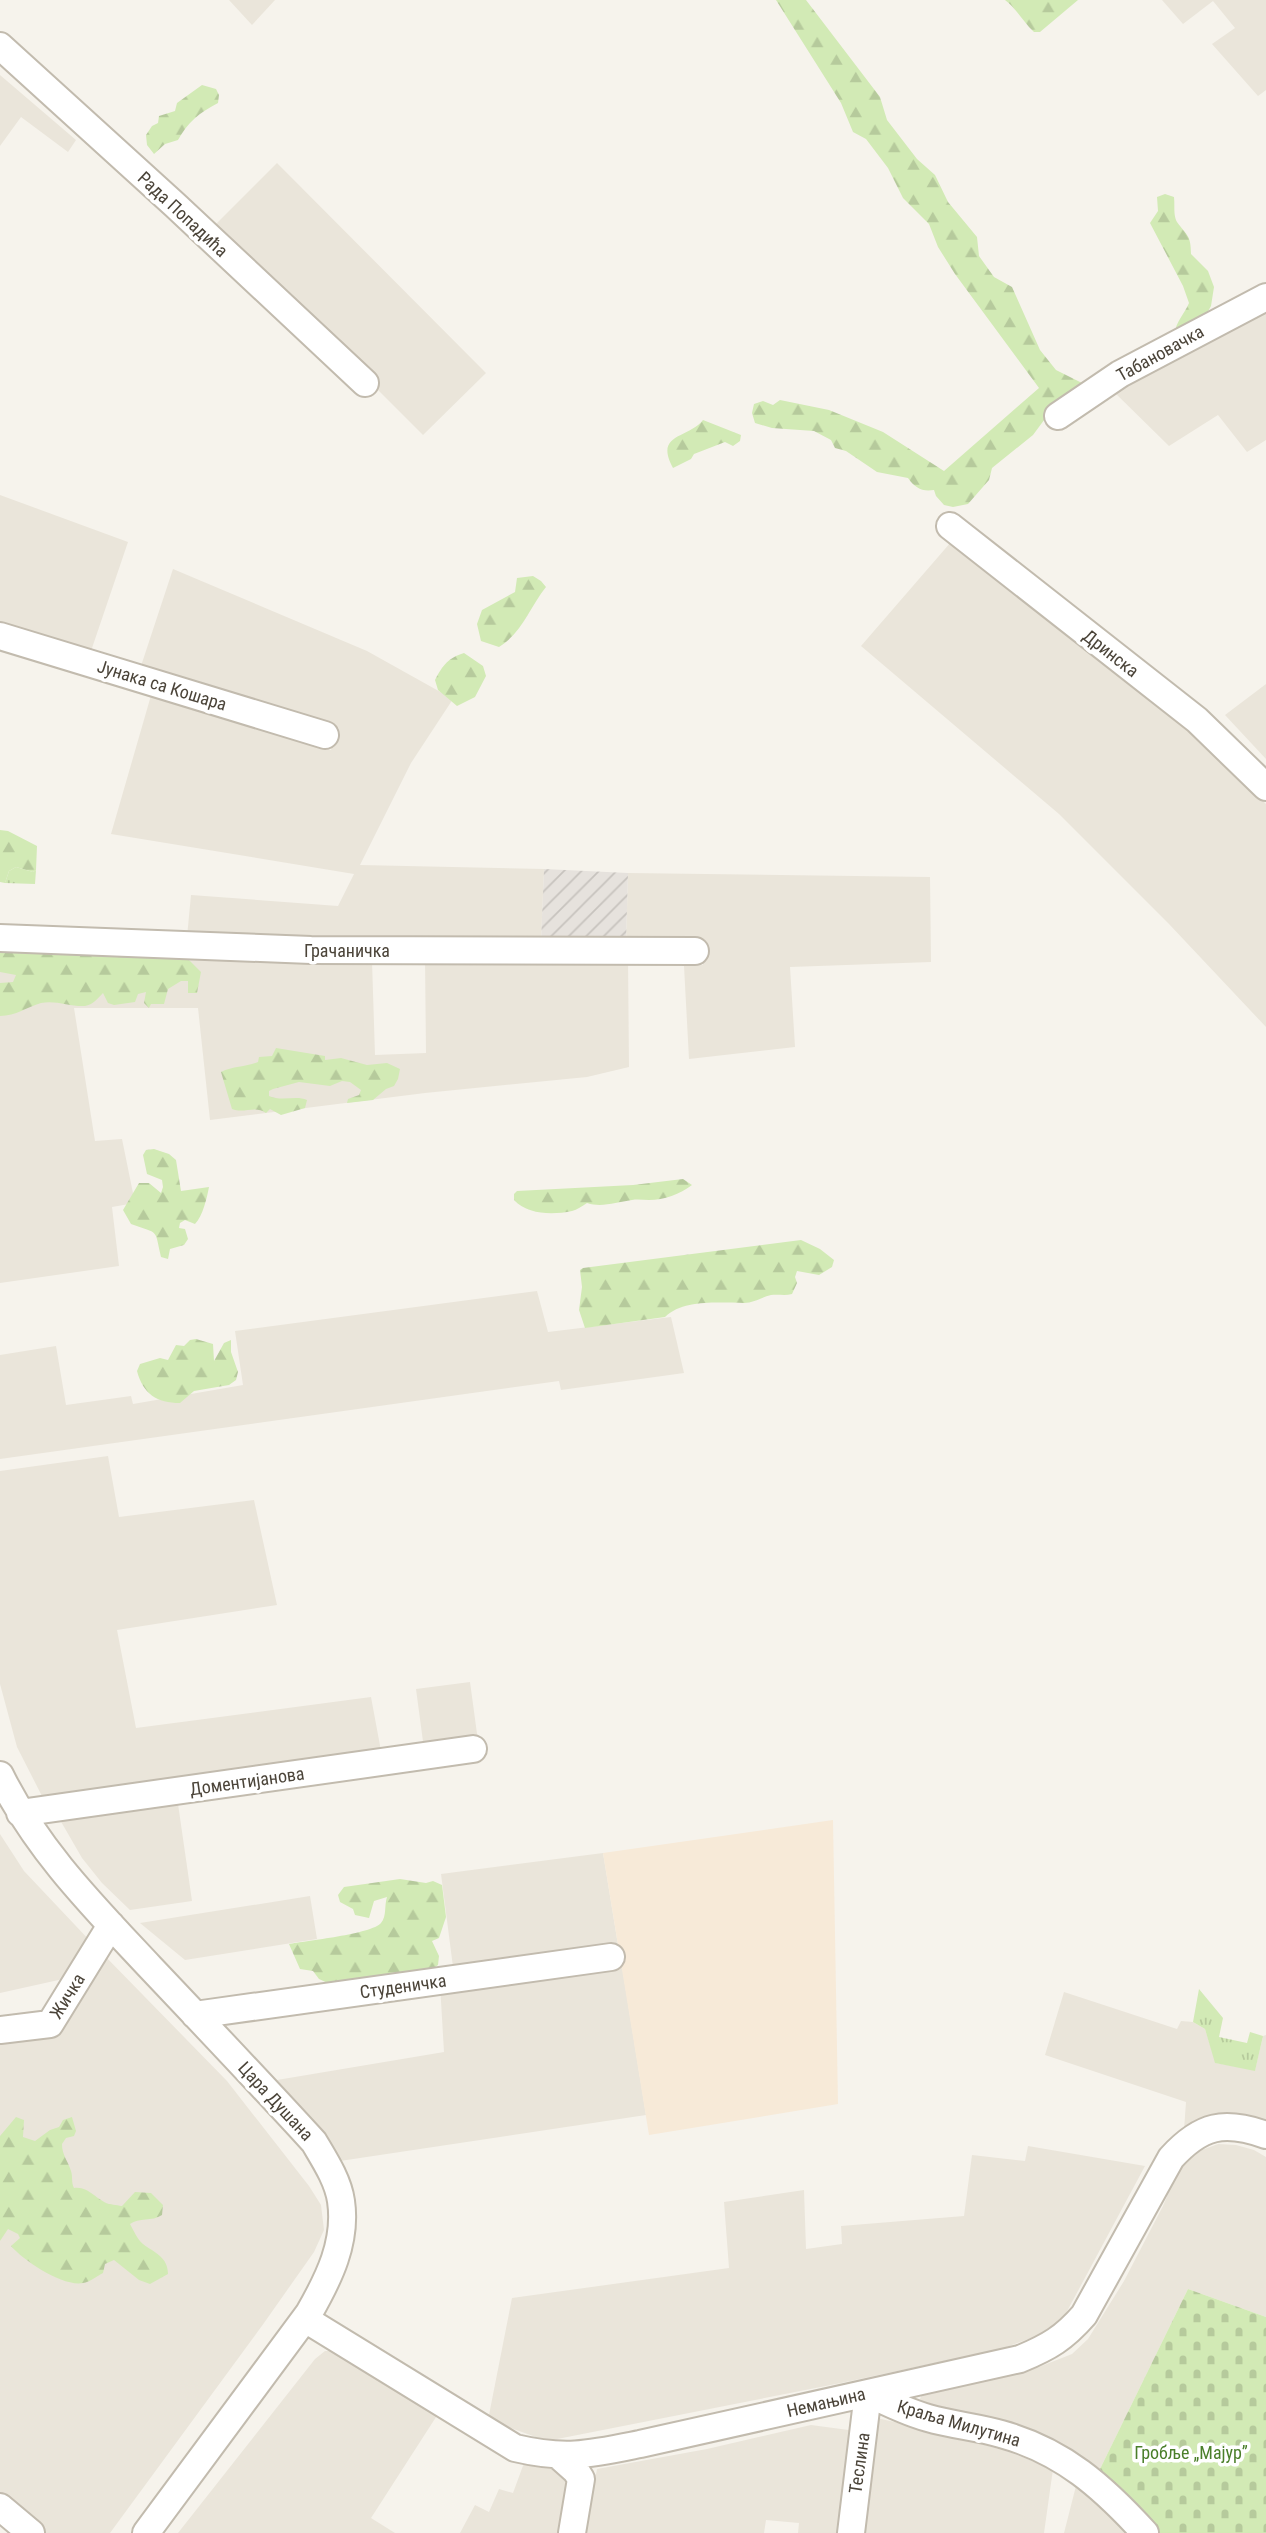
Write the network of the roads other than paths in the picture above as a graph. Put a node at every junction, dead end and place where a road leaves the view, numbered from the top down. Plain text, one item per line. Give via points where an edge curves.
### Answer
1 (0, 46) edge
2 (1266, 297) edge
3 (365, 383) dead end
4 (1058, 416) dead end
5 (950, 526) dead end
6 (0, 636) edge
7 (325, 735) dead end
8 (1266, 787) edge
9 (0, 938) edge
10 (695, 951) dead end
11 (473, 1749) dead end
12 (0, 1775) edge
13 (20, 1812) junction
14 (111, 1925) junction
15 (611, 1956) dead end
16 (195, 2015) junction
17 (0, 2030) edge
18 (1266, 2135) edge
19 (305, 2319) junction
20 (868, 2393) junction
21 (558, 2455) junction
22 (0, 2507) edge
23 (31, 2533) edge
24 (146, 2533) edge
25 (572, 2533) edge
26 (851, 2533) edge
27 (1145, 2533) edge

1 - 3 street, Рада Попадића
2 - 4 street, Табановачка via 1120,374
5 - 8 street, Дринска via 1197,720
6 - 7 street, Јунака са Кошара
9 - 10 street, Грачаничка via 311,950
11 - 13 street, Доментијанова
12 - 13 street, Цара Душана
13 - 14 street, Цара Душана via 40,1844
14 - 16 street, Цара Душана
14 - 17 street, Жичка via 50,2024
15 - 16 street, Студеничка
16 - 19 street, Цара Душана via 314,2141 341,2200 341,2244
18 - 20 street, Немањина via 1236,2127 1210,2128 1185,2142 1171,2158 1084,2315 1047,2347 1020,2358
19 - 21 street, Немањина via 516,2448
19 - 24 street, Цара Душана
20 - 21 street, Немањина via 640,2444 577,2456
20 - 26 street, Теслина
20 - 27 street, Краља Милутина via 929,2419 1037,2446 1094,2480
21 - 25 street via 581,2479
22 - 23 street

